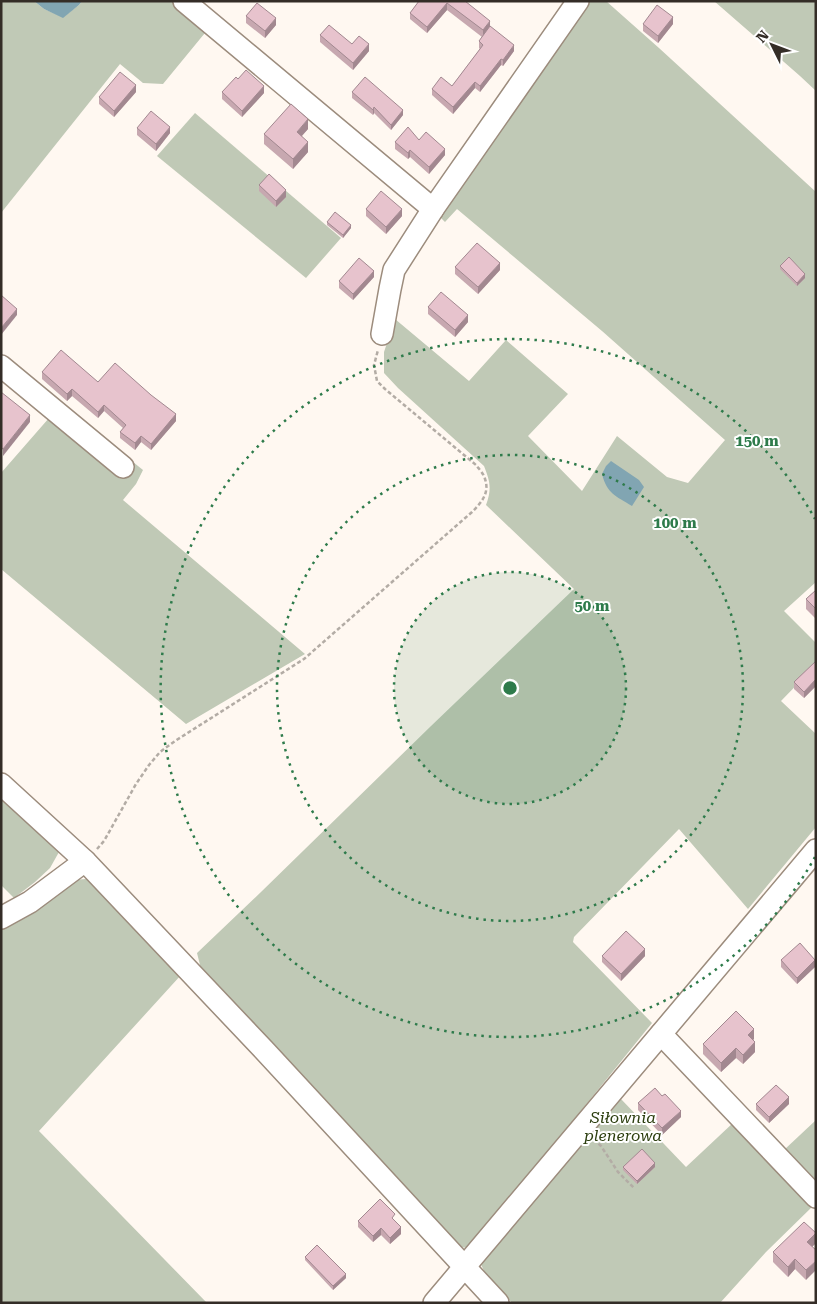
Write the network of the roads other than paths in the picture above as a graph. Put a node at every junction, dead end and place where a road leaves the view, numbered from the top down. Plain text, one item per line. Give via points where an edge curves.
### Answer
1 (184, 1) edge
2 (578, 1) edge
3 (433, 209) junction
4 (382, 334) road end
5 (1, 366) edge
6 (123, 467) dead end
7 (1, 784) edge
8 (816, 850) edge
9 (85, 860) junction
10 (1, 918) edge
11 (660, 1034) junction
12 (816, 1197) edge
13 (464, 1266) junction
14 (434, 1303) edge
15 (498, 1303) edge

1 - 3 street
2 - 3 street
3 - 4 street via 394,270
5 - 6 street
7 - 9 street
8 - 11 street
9 - 10 street via 30,902
9 - 13 street
11 - 12 street
11 - 13 street
13 - 14 street
13 - 15 street

